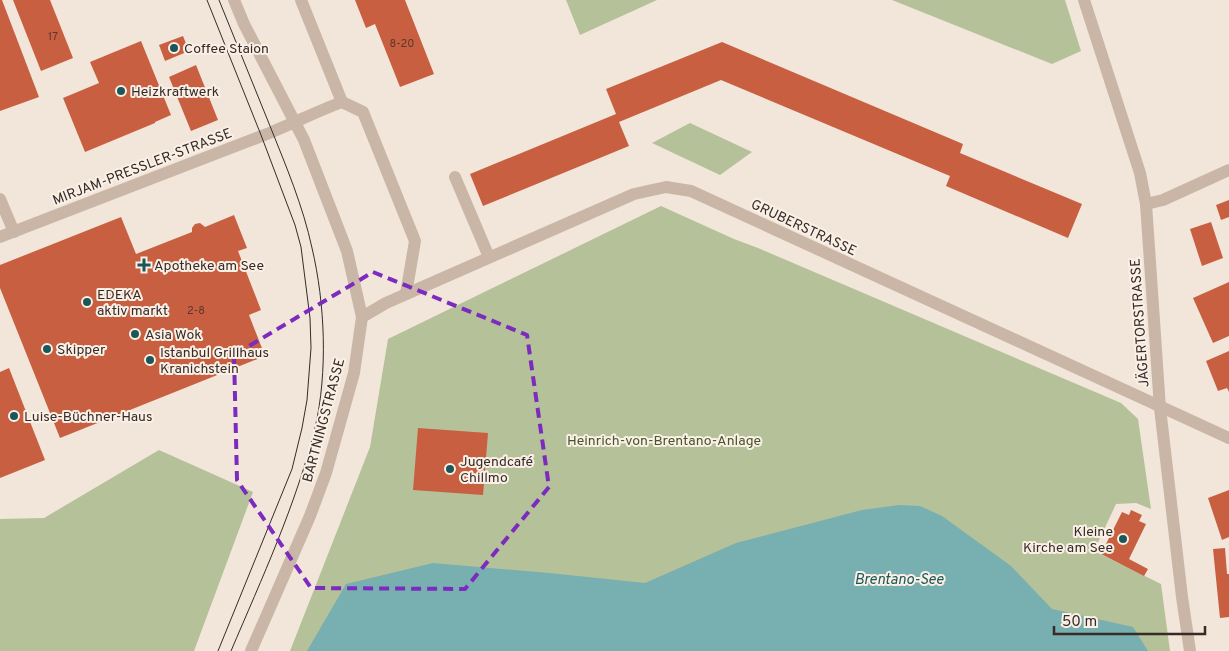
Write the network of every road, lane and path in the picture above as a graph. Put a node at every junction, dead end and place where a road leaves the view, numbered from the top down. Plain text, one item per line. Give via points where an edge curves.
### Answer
1 (234, 0) edge
2 (301, 0) edge
3 (1084, 0) edge
4 (342, 102) junction
5 (295, 123) junction
6 (1229, 170) edge
7 (455, 177) dead end
8 (0, 199) edge
9 (1146, 204) junction
10 (14, 232) junction
11 (0, 237) edge
12 (489, 257) junction
13 (406, 294) junction
14 (362, 318) junction
15 (1160, 408) junction
16 (1229, 438) edge
17 (251, 651) edge
18 (1190, 651) edge

1 - 5 street, BARTNINGSTRASSE
2 - 4 street
3 - 9 street, JÄGERTORSTRASSE via 1140,173
4 - 5 street, MIRJAM-PRESSLER-STRASSE
4 - 13 street via 363,112 415,240
5 - 10 street, MIRJAM-PRESSLER-STRASSE
5 - 14 street, BARTNINGSTRASSE via 347,251
6 - 9 street via 1163,200
7 - 12 street
8 - 10 street
9 - 15 street, JÄGERTORSTRASSE
10 - 11 street, MIRJAM-PRESSLER-STRASSE
12 - 13 street, GRUBERSTRASSE
12 - 15 street, GRUBERSTRASSE via 634,194 666,187 691,191
13 - 14 street, GRUBERSTRASSE
14 - 17 street, BARTNINGSTRASSE via 354,373 326,473
15 - 16 street, GRUBERSTRASSE
15 - 18 street, JÄGERTORSTRASSE

